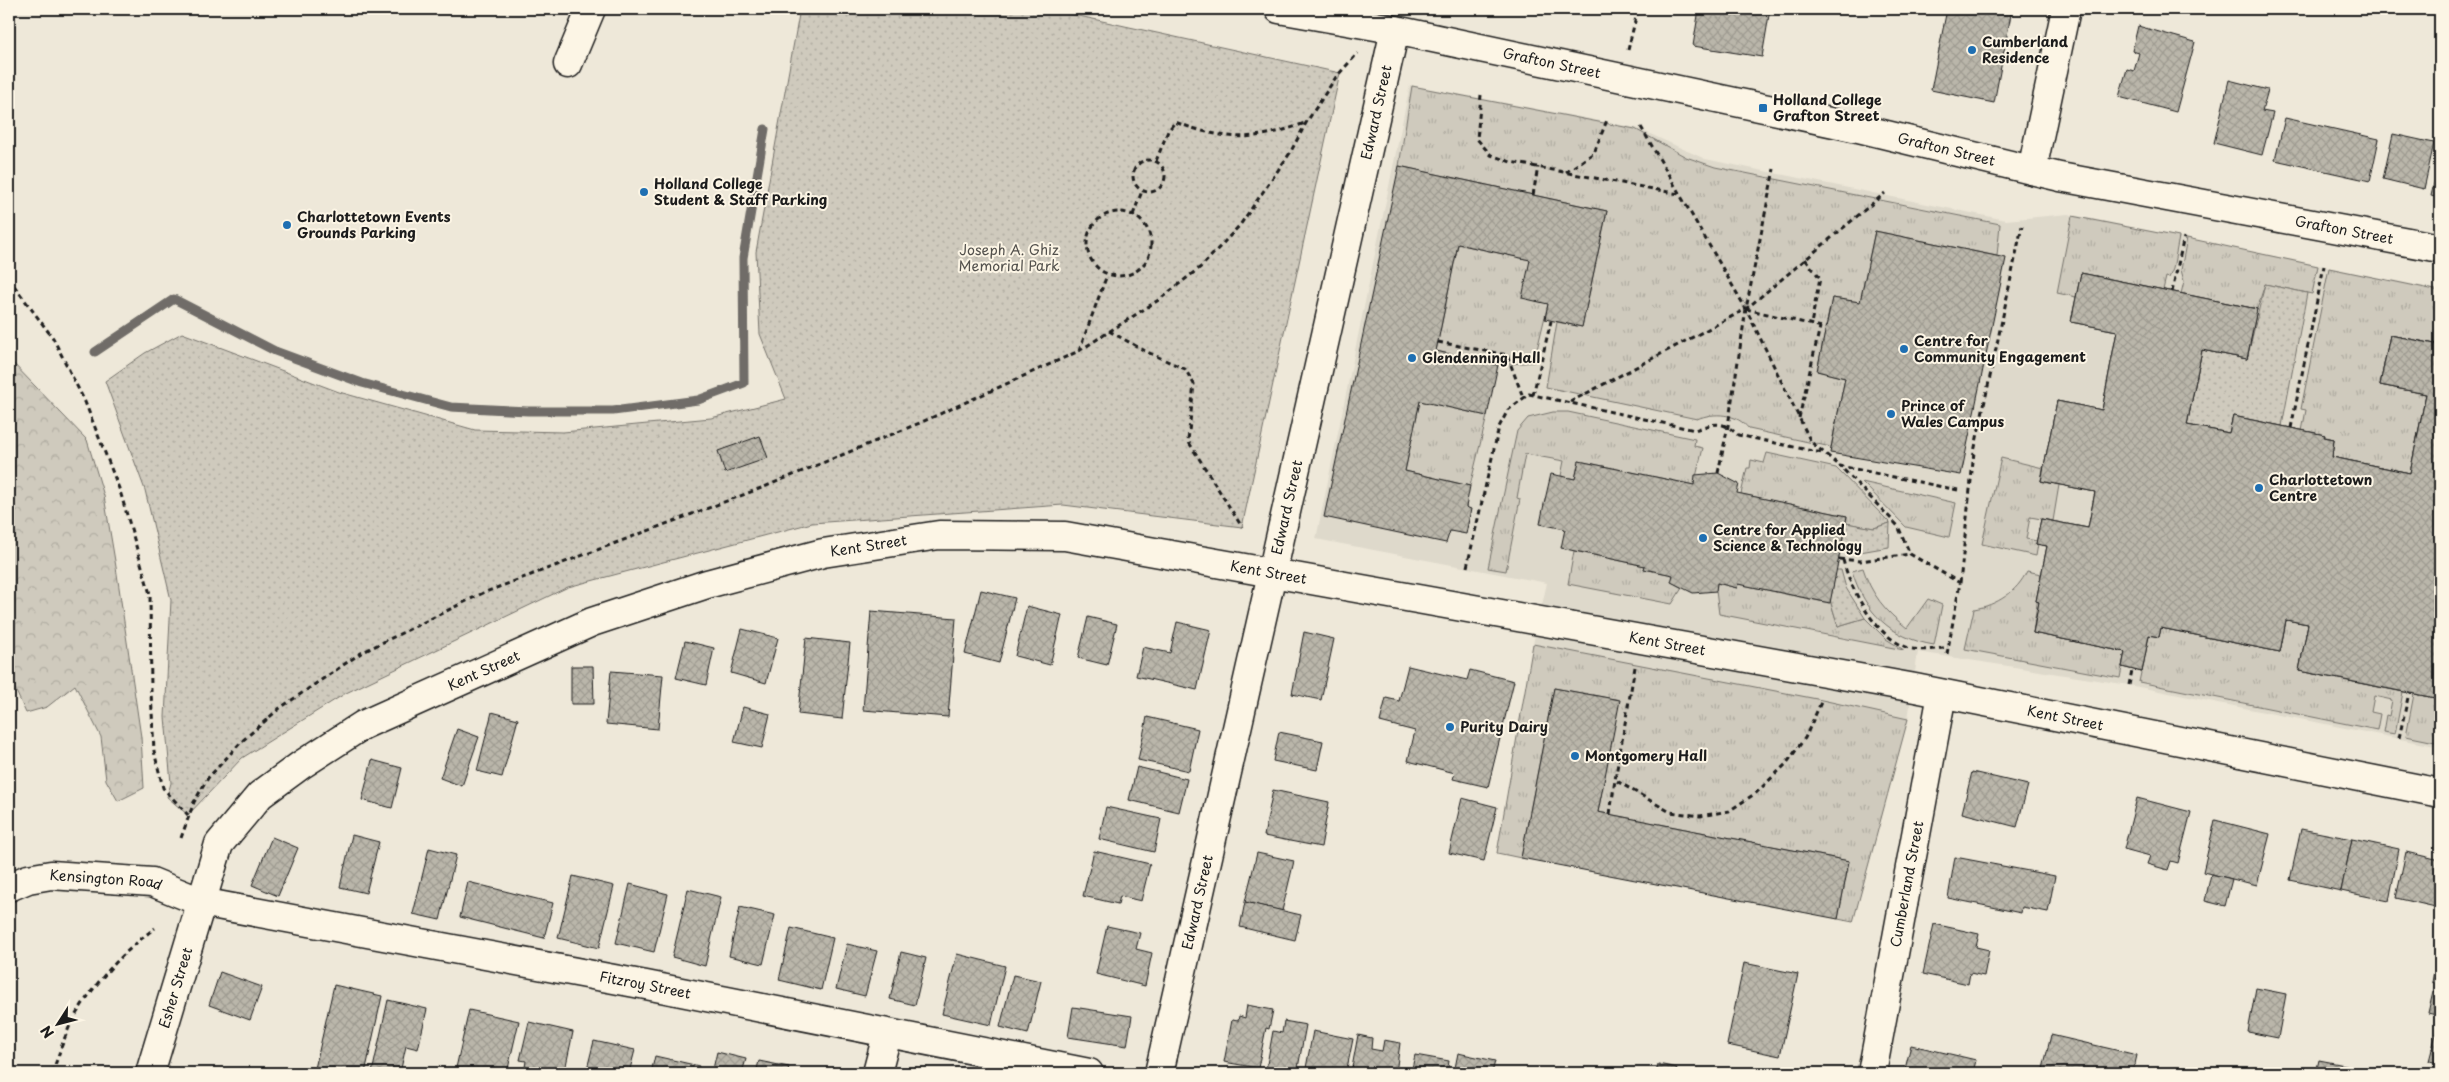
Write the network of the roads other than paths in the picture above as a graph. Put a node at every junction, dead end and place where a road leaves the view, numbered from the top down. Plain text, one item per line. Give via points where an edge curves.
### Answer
1 (1279, 9) edge
2 (2066, 9) edge
3 (587, 12) edge
4 (1395, 30) junction
5 (568, 64) dead end
6 (2032, 170) junction
7 (2440, 248) edge
8 (1273, 572) junction
9 (1942, 694) junction
10 (2440, 793) edge
11 (9, 887) edge
12 (201, 902) junction
13 (887, 1035) junction
14 (150, 1073) edge
15 (877, 1073) edge
16 (1089, 1073) edge
17 (1159, 1073) edge
18 (1872, 1073) edge

1 - 4 street, Grafton Street
2 - 6 street
3 - 5 street
4 - 6 street, Grafton Street via 1858,128
4 - 8 street, Edward Street
6 - 7 street, Grafton Street
8 - 9 street, Kent Street
8 - 12 street, Kent Street via 1065,536 939,535 823,553 707,584 592,622 363,725 260,795 219,844
8 - 17 street, Edward Street
9 - 10 street, Kent Street
9 - 18 street, Cumberland Street
11 - 12 street, Kensington Road via 51,875 152,882
12 - 13 street, Fitzroy Street
12 - 14 street, Esher Street
13 - 15 street
13 - 16 street, Fitzroy Street

